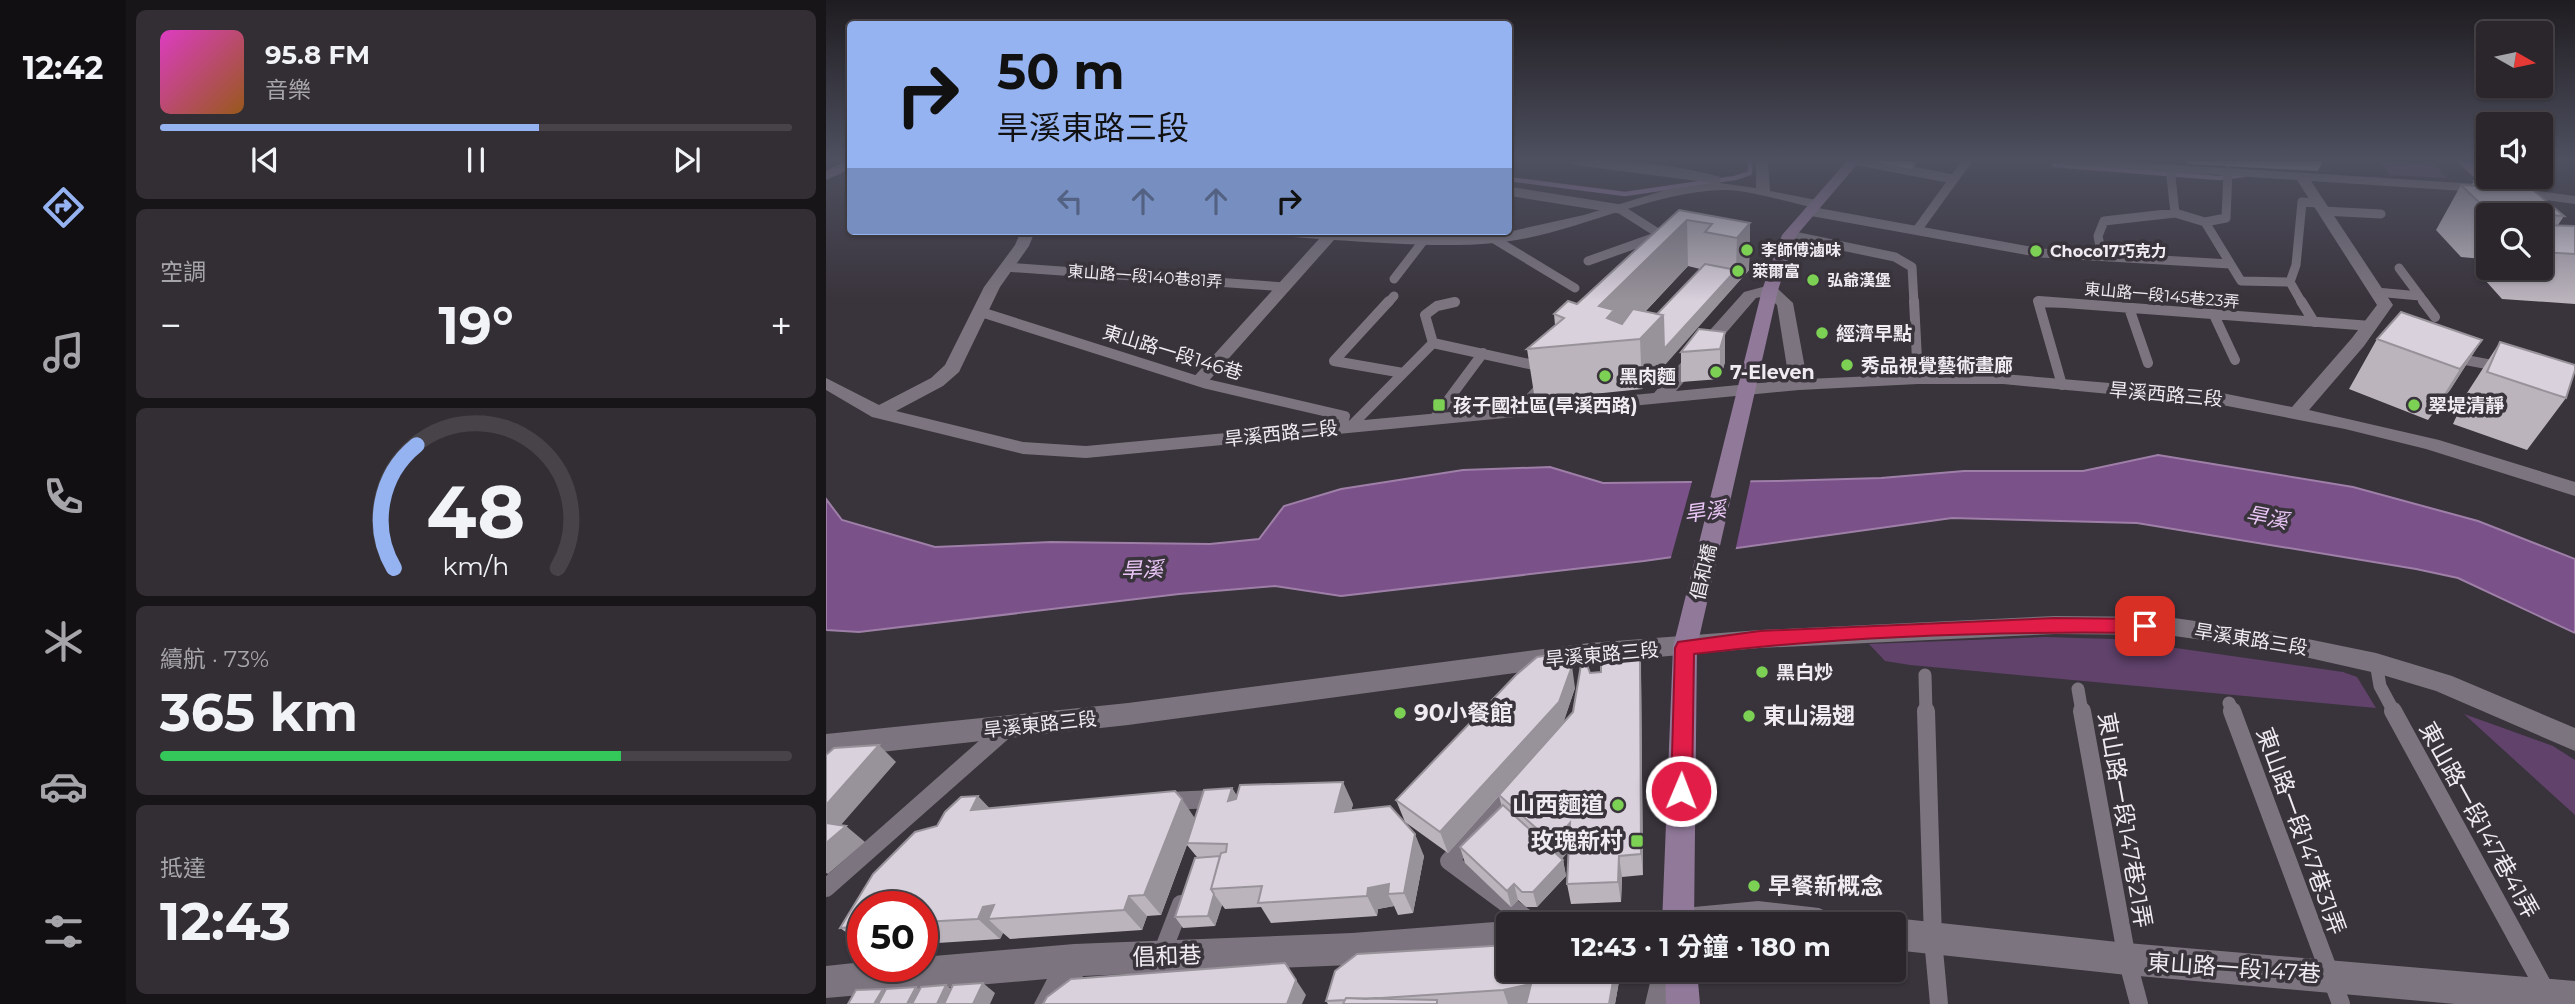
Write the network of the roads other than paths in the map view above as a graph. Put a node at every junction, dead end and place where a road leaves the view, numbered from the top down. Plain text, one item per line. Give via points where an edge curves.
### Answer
1 (1613, 208) edge
2 (1624, 208) edge
3 (1812, 208) joint
4 (1933, 208) edge
5 (2174, 208) edge
6 (2227, 208) edge
7 (2301, 208) edge
8 (2322, 208) edge
9 (2328, 208) edge
10 (1620, 209) junction
11 (2175, 214) junction
12 (2381, 214) dead end
13 (2205, 222) junction
14 (1917, 230) junction
15 (1027, 235) edge
16 (1330, 235) joint
17 (1511, 235) edge
18 (1512, 235) edge
19 (1789, 236) junction
20 (1494, 239) junction
21 (1424, 240) junction
22 (2102, 256) junction
23 (1588, 261) dead end
24 (2230, 264) junction
25 (1005, 267) junction
26 (2399, 268) dead end
27 (1394, 279) dead end
28 (2290, 282) junction
29 (1285, 287) junction
30 (1575, 288) dead end
31 (1770, 290) junction
32 (2376, 292) junction
33 (1394, 296) dead end
34 (2420, 296) junction
35 (1455, 302) dead end
36 (2129, 308) junction
37 (981, 312) junction
38 (2214, 315) junction
39 (2435, 317) dead end
40 (2314, 322) junction
41 (2371, 326) junction
42 (1433, 343) junction
43 (1483, 354) junction
44 (2438, 356) edge
45 (2235, 360) dead end
46 (2148, 363) dead end
47 (2492, 365) edge
48 (1403, 373) junction
49 (1918, 379) junction
50 (1200, 380) junction
51 (826, 383) edge
52 (1799, 385) junction
53 (2062, 385) junction
54 (1660, 398) junction
55 (1743, 399) junction
56 (1518, 411) junction
57 (879, 413) junction
58 (2297, 413) junction
59 (1434, 419) junction
60 (1346, 427) junction
61 (2575, 489) edge
62 (1685, 648) junction
63 (2376, 663) junction
64 (1925, 675) dead end
65 (2078, 689) dead end
66 (2229, 703) dead end
67 (1006, 729) junction
68 (2575, 740) edge
69 (826, 746) edge
70 (1521, 784) edge
71 (1154, 802) edge
72 (1211, 823) edge
73 (1188, 884) edge
74 (826, 888) edge
75 (1518, 912) edge
76 (1681, 912) edge
77 (1906, 936) edge
78 (1496, 938) edge
79 (1934, 939) junction
80 (1352, 949) junction
81 (1161, 957) junction
82 (1074, 960) junction
83 (2127, 960) junction
84 (826, 982) edge
85 (1340, 982) edge
86 (1667, 982) edge
87 (1682, 982) edge
88 (2336, 989) edge
89 (2559, 999) edge
90 (1051, 1004) edge
91 (1662, 1004) edge
92 (1683, 1004) edge
93 (1939, 1004) edge
94 (2139, 1004) edge

1 - 10 lane
2 - 10 street
3 - 14 lane
3 - 19 main road, 倡和橋
4 - 14 lane
5 - 11 lane
6 - 13 lane via 2227,218
7 - 28 lane
8 - 32 street
9 - 12 lane
10 - 18 street
10 - 23 lane via 1661,235
11 - 13 lane
11 - 22 lane via 2104,221 2098,236
13 - 24 lane
14 - 22 lane via 2041,253
15 - 25 street
16 - 21 street
16 - 29 street
17 - 20 street
19 - 31 main road, 倡和橋
19 - 49 lane via 1895,257 1912,267
20 - 21 street
20 - 30 lane
21 - 27 lane
22 - 24 lane
24 - 28 lane via 2241,281
25 - 29 lane, 東山路一段140巷81弄
25 - 37 street
26 - 34 lane
28 - 40 lane
29 - 50 street
31 - 52 street via 1785,303
31 - 54 street via 1750,295
31 - 55 main road, 倡和橋
32 - 34 lane
32 - 41 street via 2385,305
33 - 48 lane via 1334,361
34 - 39 lane
35 - 42 lane via 1425,315
36 - 38 lane, 東山路一段145巷23弄
36 - 46 lane
36 - 53 lane, 東山路一段145巷23弄 via 2038,301
37 - 50 lane, 東山路一段146巷
37 - 57 street via 953,368 937,382
38 - 40 lane, 東山路一段145巷23弄
38 - 45 lane
40 - 41 lane, 東山路一段145巷23弄
41 - 58 street via 2365,343
42 - 43 lane
42 - 48 lane
43 - 56 lane via 1546,368 1553,374
43 - 59 lane
44 - 47 lane
48 - 60 lane
49 - 52 street, 旱溪西路三段
49 - 53 street, 旱溪西路三段 via 2003,379
50 - 60 lane, 東山路一段146巷 via 1345,416
51 - 57 street, 旱溪西路二段
52 - 55 street, 旱溪西路三段
53 - 58 street, 旱溪西路三段 via 2217,398
54 - 55 street, 旱溪西路二段
54 - 56 street, 旱溪西路二段
55 - 62 main road, 倡和橋
56 - 59 street, 旱溪西路二段
57 - 60 street, 旱溪西路二段 via 1023,448 1086,452
58 - 61 street, 旱溪西路三段 via 2432,444
59 - 60 street, 旱溪西路二段
62 - 63 street, 旱溪東路三段 via 1905,630 2167,626 2274,641
62 - 67 street, 旱溪東路三段 via 1586,664
62 - 76 main road, 倡和橋
63 - 68 street, 旱溪東路三段 via 2443,683
63 - 89 lane, 東山路一段147巷41弄 via 2380,686
64 - 79 lane
65 - 83 lane, 東山路一段147巷21弄
66 - 88 lane, 東山路一段147巷31弄
67 - 69 street, 旱溪東路三段
67 - 74 lane
70 - 75 lane via 1448,861
71 - 72 lane via 1226,798
73 - 81 lane
77 - 79 street, 東山路一段147巷
78 - 80 street, 倡和巷
79 - 83 street, 東山路一段147巷
79 - 93 lane
80 - 81 street, 倡和巷
80 - 85 street
81 - 82 street, 倡和巷
82 - 84 street, 倡和巷
82 - 90 street
83 - 88 street, 東山路一段147巷
83 - 94 lane
86 - 91 street
87 - 92 main road
88 - 89 street, 東山路一段147巷

